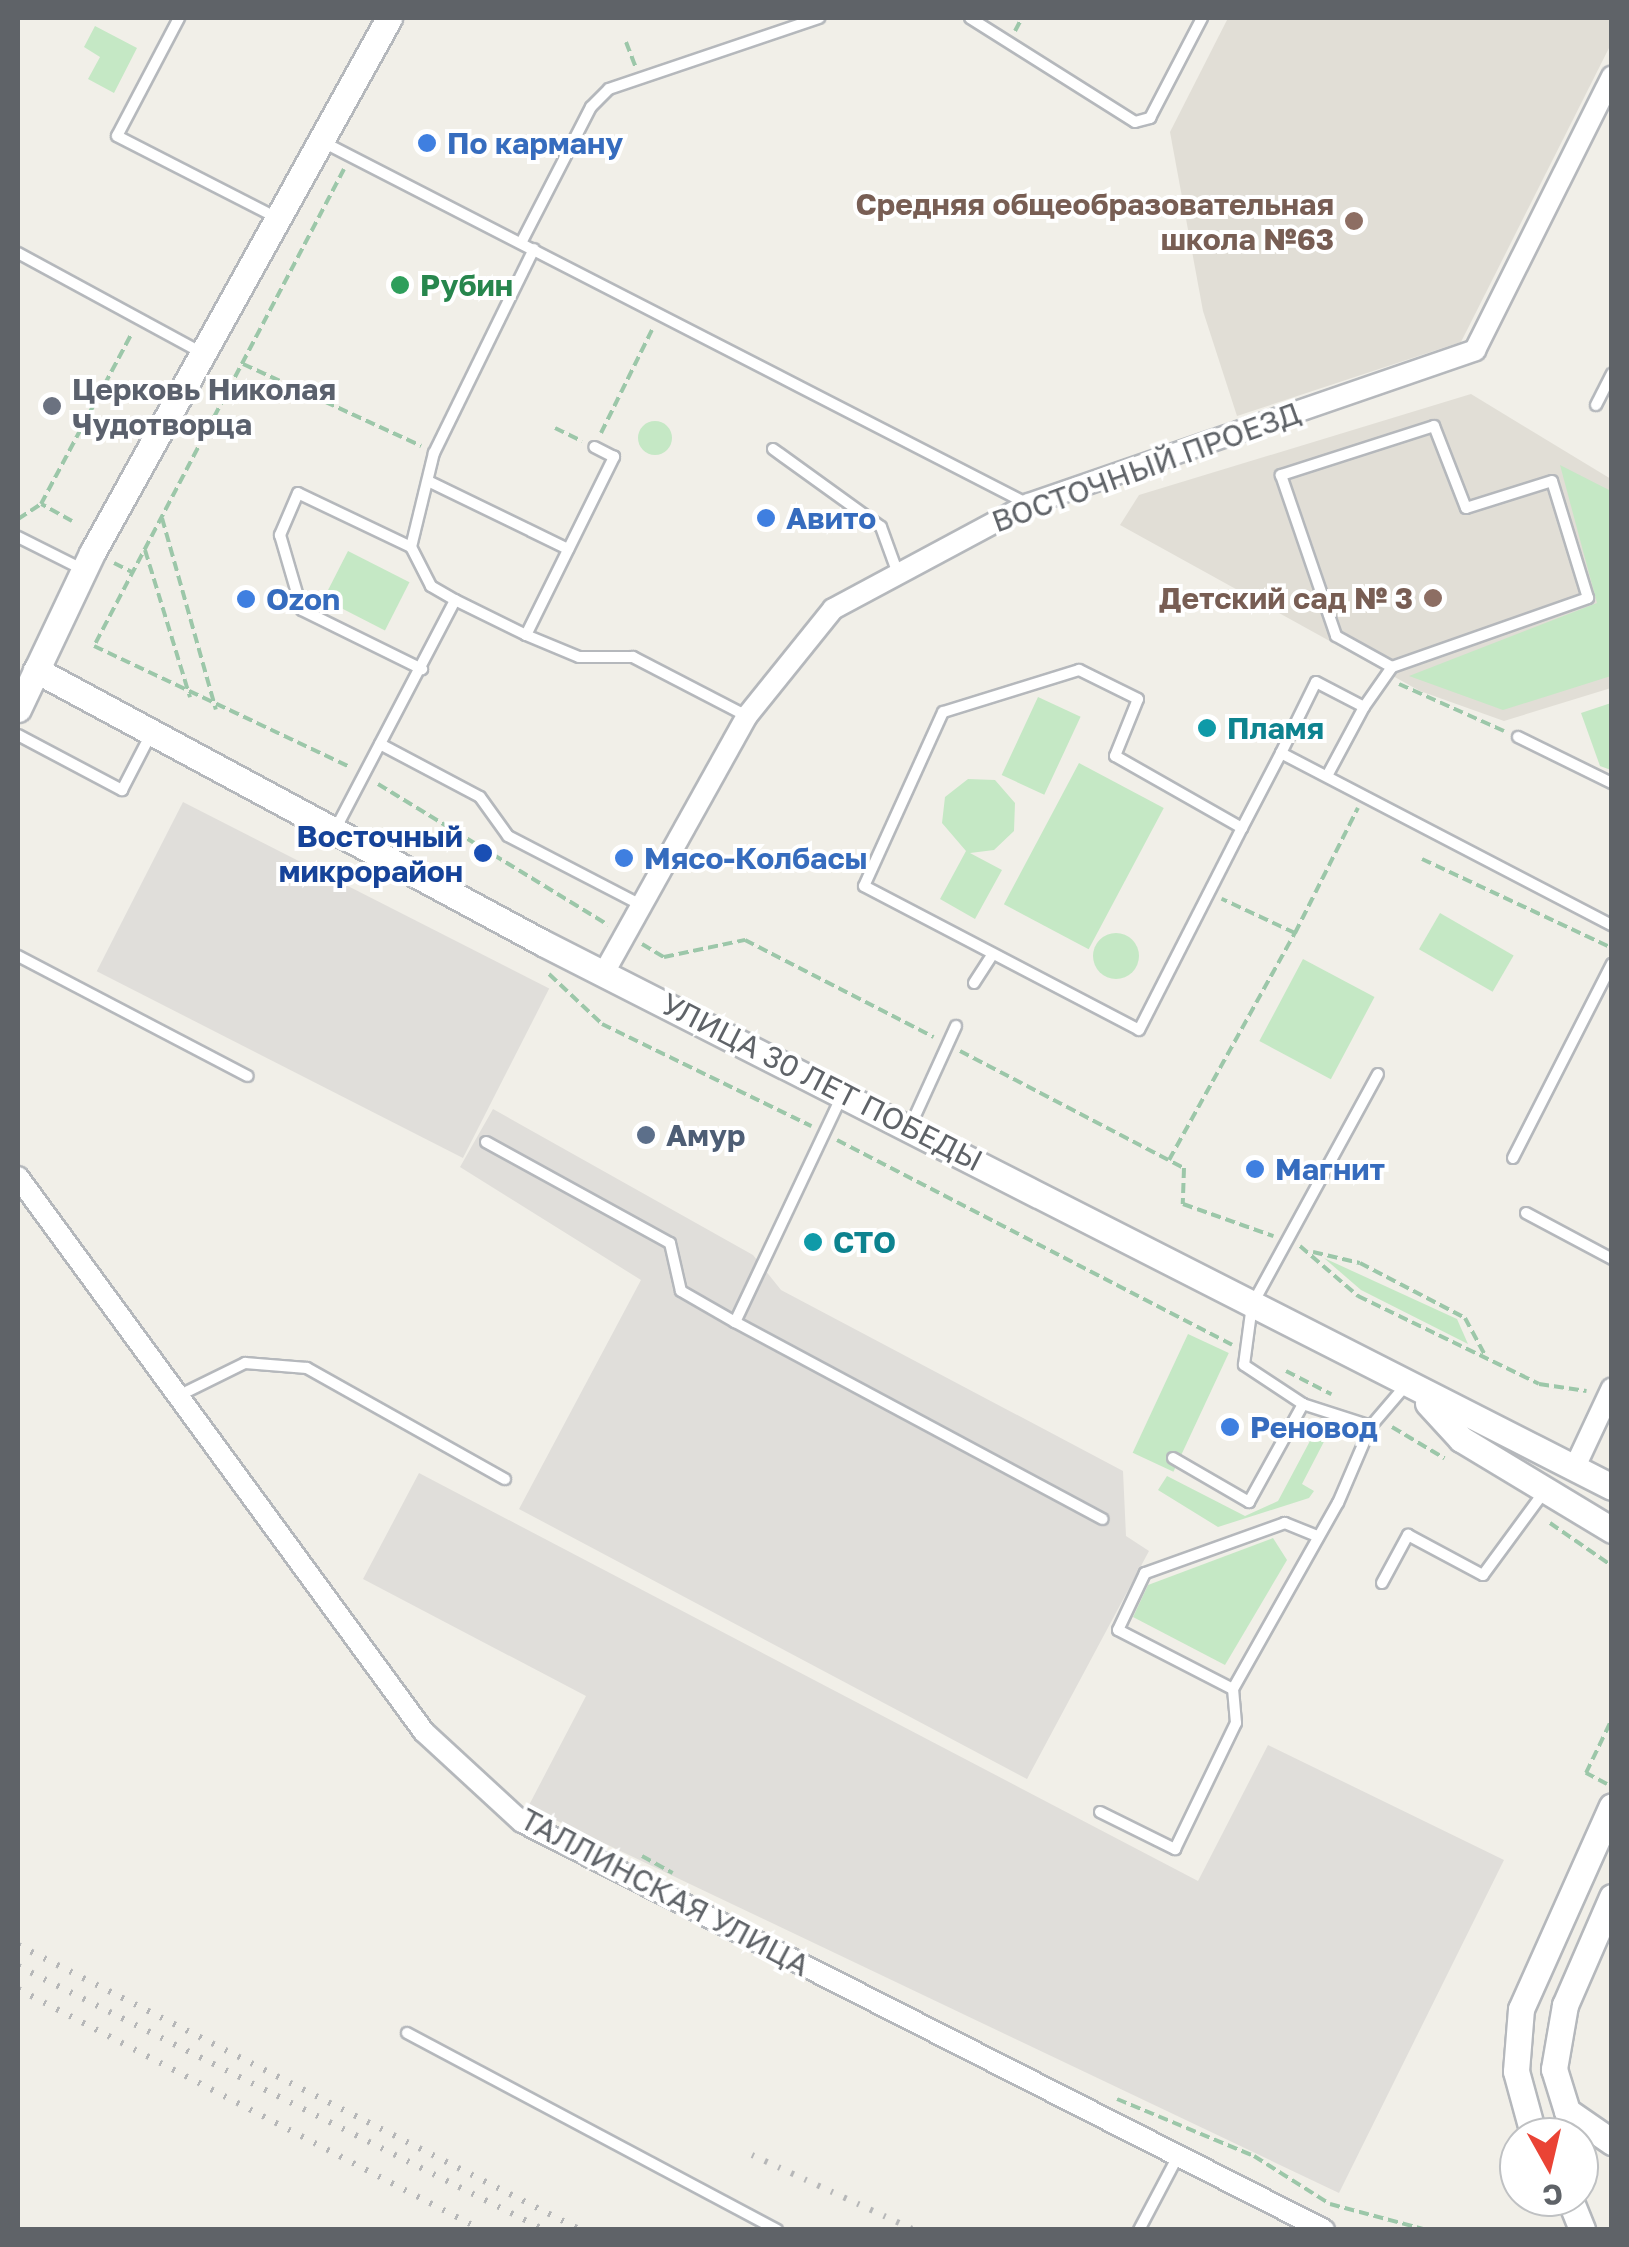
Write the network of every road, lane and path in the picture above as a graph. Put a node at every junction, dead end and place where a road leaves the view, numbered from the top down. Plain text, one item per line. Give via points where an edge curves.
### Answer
1 (179, 18) edge
2 (389, 18) edge
3 (819, 18) edge
4 (970, 18) edge
5 (1202, 18) edge
6 (626, 42) dead end
7 (638, 76) junction
8 (1612, 76) edge
9 (320, 140) junction
10 (350, 156) junction
11 (276, 218) junction
12 (520, 243) junction
13 (534, 249) junction
14 (18, 251) edge
15 (661, 312) junction
16 (140, 317) junction
17 (202, 353) junction
18 (242, 364) junction
19 (1612, 374) edge
20 (1596, 405) dead end
21 (555, 428) dead end
22 (594, 448) junction
23 (773, 449) dead end
24 (434, 453) junction
25 (428, 481) junction
26 (41, 504) junction
27 (1029, 504) junction
28 (162, 518) junction
29 (18, 519) edge
30 (72, 521) dead end
31 (18, 536) edge
32 (411, 546) junction
33 (568, 549) junction
34 (145, 550) junction
35 (83, 570) junction
36 (897, 570) junction
37 (455, 600) junction
38 (526, 635) junction
39 (1392, 667) junction
40 (36, 670) junction
41 (422, 670) junction
42 (1384, 678) junction
43 (190, 697) junction
44 (1364, 707) junction
45 (18, 709) edge
46 (216, 710) junction
47 (746, 716) junction
48 (152, 730) junction
49 (18, 734) edge
50 (1518, 737) joint
51 (380, 744) junction
52 (1280, 752) junction
53 (364, 773) junction
54 (1327, 776) junction
55 (1612, 783) edge
56 (1364, 796) junction
57 (1242, 828) junction
58 (335, 829) junction
59 (1422, 859) dead end
60 (1209, 892) junction
61 (641, 905) junction
62 (1611, 925) edge
63 (626, 934) junction
64 (1295, 934) junction
65 (1612, 948) edge
66 (18, 956) edge
67 (534, 958) dead end
68 (990, 958) junction
69 (1612, 964) edge
70 (605, 971) junction
71 (974, 984) dead end
72 (956, 1026) dead end
73 (948, 1044) junction
74 (1378, 1074) dead end
75 (248, 1076) dead end
76 (843, 1093) junction
77 (910, 1126) junction
78 (824, 1134) junction
79 (486, 1142) dead end
80 (1512, 1158) dead end
81 (1170, 1160) junction
82 (18, 1176) edge
83 (1526, 1214) dead end
84 (1289, 1239) junction
85 (1308, 1251) junction
86 (1612, 1259) edge
87 (1252, 1305) junction
88 (735, 1322) junction
89 (1245, 1350) junction
90 (1488, 1360) junction
91 (1412, 1389) junction
92 (1609, 1393) edge
93 (177, 1397) junction
94 (1343, 1400) dead end
95 (1303, 1404) junction
96 (1375, 1422) junction
97 (1172, 1458) dead end
98 (1462, 1469) dead end
99 (1598, 1478) edge
100 (505, 1479) dead end
101 (1537, 1500) junction
102 (1103, 1519) dead end
103 (1612, 1530) edge
104 (1317, 1536) junction
105 (1612, 1566) edge
106 (1382, 1583) dead end
107 (1233, 1689) junction
108 (1612, 1720) edge
109 (1612, 1787) edge
110 (1612, 1806) edge
111 (1100, 1812) dead end
112 (642, 1856) dead end
113 (676, 1874) dead end
114 (1612, 1897) edge
115 (407, 2033) dead end
116 (1104, 2096) dead end
117 (1529, 2117) edge
118 (1612, 2142) edge
119 (1179, 2155) junction
120 (777, 2230) edge
121 (1139, 2230) edge
122 (1324, 2230) edge
123 (1428, 2230) edge

1 - 11 lane via 117,136
2 - 9 street
3 - 7 lane
4 - 5 lane via 1135,122 1150,118
6 - 7 path
7 - 12 lane via 590,106
8 - 27 street, ВОСТОЧНЫЙ ПРОЕЗД via 1474,350
9 - 10 lane
9 - 11 street
10 - 12 lane
10 - 18 path
11 - 17 street
12 - 13 lane
13 - 15 lane
13 - 24 lane
14 - 16 lane
15 - 22 path
15 - 27 lane
16 - 17 lane
16 - 26 path
17 - 35 street
18 - 24 path
18 - 28 path
19 - 20 lane
21 - 22 path
22 - 33 lane via 614,457
23 - 36 lane via 881,527
24 - 25 lane
25 - 32 lane
25 - 33 lane
26 - 29 path
26 - 30 path
27 - 36 street, ВОСТОЧНЫЙ ПРОЕЗД
28 - 34 path
28 - 46 path
31 - 35 lane
32 - 37 lane via 431,586
32 - 41 lane via 298,493 280,535 302,610
33 - 38 lane
34 - 43 path
34 - 43 path via 94,646
35 - 40 street
36 - 47 street, ВОСТОЧНЫЙ ПРОЕЗД via 832,609
37 - 38 lane
37 - 41 lane
38 - 47 lane via 578,657 633,658
39 - 39 lane via 1588,598 1552,481 1466,508 1434,426 1281,475 1336,636
39 - 42 lane
40 - 45 street
40 - 48 street, УЛИЦА 30 ЛЕТ ПОБЕДЫ
41 - 51 lane
42 - 44 lane
42 - 50 path
43 - 46 path
44 - 52 lane via 1316,682
44 - 54 lane
46 - 53 path
47 - 61 street, ВОСТОЧНЫЙ ПРОЕЗД
48 - 49 lane via 122,790
48 - 58 street, УЛИЦА 30 ЛЕТ ПОБЕДЫ
50 - 55 lane
51 - 53 lane
51 - 61 lane via 480,796 508,836
52 - 54 lane
52 - 57 lane
53 - 58 lane
53 - 63 path
54 - 56 lane
56 - 62 lane
56 - 64 path
57 - 60 lane
57 - 68 lane via 1115,756 1138,699 1080,670 944,712 864,886
58 - 70 street, УЛИЦА 30 ЛЕТ ПОБЕДЫ
59 - 65 path
60 - 64 path
60 - 68 lane via 1138,1030
61 - 63 street, ВОСТОЧНЫЙ ПРОЕЗД
63 - 70 street, ВОСТОЧНЫЙ ПРОЕЗД
63 - 73 path via 664,957 745,940
64 - 81 path
66 - 75 lane
67 - 78 path via 602,1024
68 - 71 lane
69 - 80 lane
70 - 76 street, УЛИЦА 30 ЛЕТ ПОБЕДЫ
72 - 73 lane
73 - 77 lane
73 - 81 path
74 - 84 lane
76 - 77 street, УЛИЦА 30 ЛЕТ ПОБЕДЫ
76 - 78 lane
77 - 87 street, УЛИЦА 30 ЛЕТ ПОБЕДЫ
78 - 88 lane
78 - 89 path
79 - 88 lane via 670,1243 681,1292
81 - 84 path via 1184,1168 1183,1204 1219,1224
82 - 93 street, ТАЛЛИНСКАЯ УЛИЦА
83 - 86 lane
84 - 85 path
84 - 87 lane
85 - 90 path via 1358,1296
85 - 90 path via 1360,1263 1464,1318
87 - 89 lane
87 - 91 street, УЛИЦА 30 ЛЕТ ПОБЕДЫ
88 - 102 lane
89 - 94 path
89 - 95 lane via 1244,1365
90 - 92 path via 1538,1384
91 - 96 lane
91 - 99 street, УЛИЦА 30 ЛЕТ ПОБЕДЫ
91 - 101 street
92 - 99 street
93 - 100 lane via 246,1363 307,1368
93 - 119 street, ТАЛЛИНСКАЯ УЛИЦА via 424,1732 522,1822
95 - 96 lane
95 - 97 lane via 1250,1502
96 - 98 path
96 - 104 lane
101 - 103 street
101 - 105 path
101 - 106 lane via 1483,1576 1408,1535
104 - 107 lane
104 - 107 lane via 1285,1523 1145,1574 1118,1630
107 - 111 lane via 1236,1723 1175,1848
108 - 109 path via 1586,1773
110 - 117 street via 1522,2009 1516,2071
112 - 113 path
114 - 118 street via 1565,2004 1554,2070 1567,2111
115 - 120 lane
116 - 123 path via 1207,2133 1330,2204
119 - 121 lane
119 - 122 street, ТАЛЛИНСКАЯ УЛИЦА

